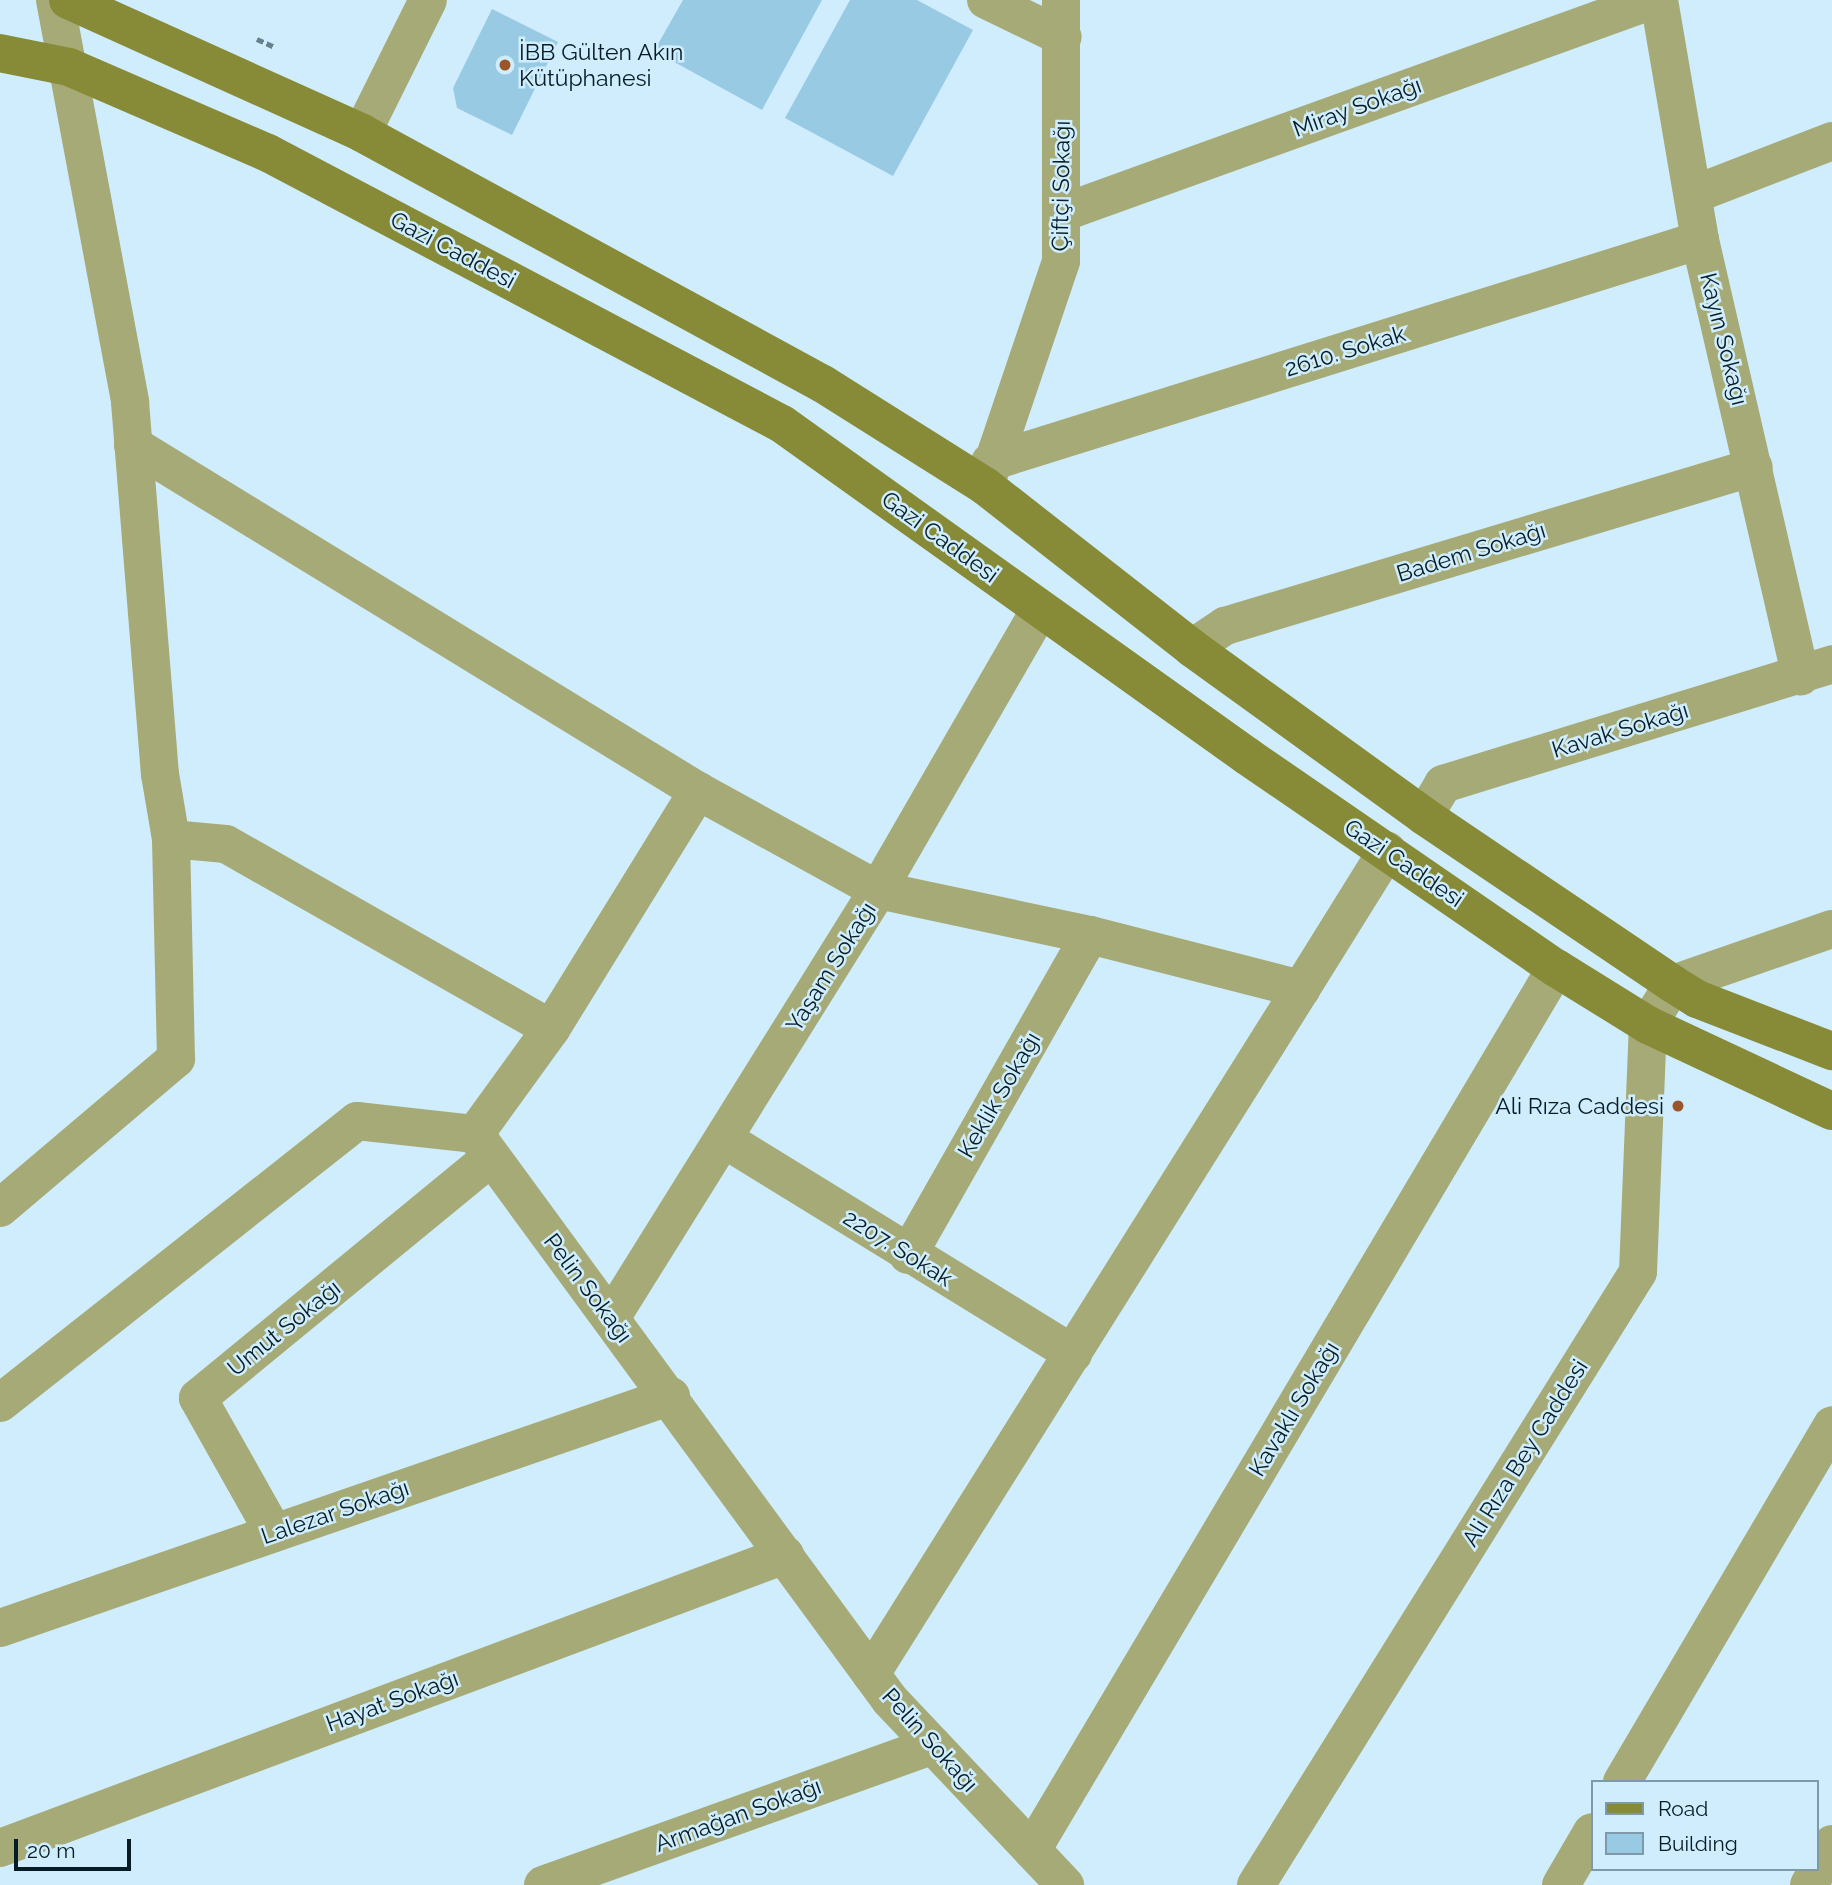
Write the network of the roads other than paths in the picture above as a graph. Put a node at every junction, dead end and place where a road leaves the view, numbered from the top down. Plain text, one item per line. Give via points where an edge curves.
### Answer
1 (55, 0) edge
2 (68, 0) edge
3 (428, 0) edge
4 (986, 0) edge
5 (1653, 0) edge
6 (1659, 0) edge
7 (1062, 18) edge
8 (0, 53) edge
9 (69, 67) junction
10 (362, 133) junction
11 (1832, 141) edge
12 (1695, 194) junction
13 (1062, 213) junction
14 (1700, 240) junction
15 (133, 445) junction
16 (1754, 467) junction
17 (988, 474) junction
18 (1040, 609) junction
19 (1192, 648) junction
20 (1816, 670) edge
21 (698, 792) junction
22 (1424, 816) junction
23 (171, 839) junction
24 (1387, 851) junction
25 (878, 890) junction
26 (1832, 929) edge
27 (1090, 935) junction
28 (1556, 968) junction
29 (1673, 984) junction
30 (1301, 989) junction
31 (1648, 1025) junction
32 (551, 1029) junction
33 (1832, 1051) edge
34 (1832, 1111) edge
35 (724, 1139) junction
36 (482, 1146) junction
37 (0, 1208) edge
38 (908, 1255) junction
39 (611, 1318) junction
40 (1073, 1354) junction
41 (671, 1396) junction
42 (0, 1403) edge
43 (1832, 1425) edge
44 (274, 1533) junction
45 (785, 1555) junction
46 (0, 1628) edge
47 (871, 1674) junction
48 (933, 1745) junction
49 (1623, 1780) edge
50 (1590, 1835) edge
51 (1832, 1844) edge
52 (0, 1848) edge
53 (1032, 1850) junction
54 (1818, 1869) edge
55 (1832, 1884) edge
56 (543, 1885) edge
57 (1065, 1885) edge
58 (1256, 1885) edge
59 (1561, 1885) edge
60 (1826, 1885) edge

1 - 9 street
2 - 10 main road
3 - 10 street
4 - 7 street
5 - 13 street, Miray Sokağı
6 - 12 street, Kayın Sokağı
7 - 13 street, Çiftçi Sokağı
8 - 9 main road, Gazi Caddesi
9 - 15 street via 130,402
9 - 18 main road, Gazi Caddesi via 268,153 782,424
10 - 17 main road
11 - 12 street
12 - 14 street, Kayın Sokağı
13 - 17 street, Çiftçi Sokağı via 1061,261
14 - 16 street, Kayın Sokağı
14 - 17 street, 2610. Sokak
15 - 21 street
15 - 23 street via 160,774
16 - 19 street, Badem Sokağı via 1225,626
16 - 20 street, Kayın Sokağı
17 - 19 main road
18 - 24 main road, Gazi Caddesi
18 - 25 street, Yaşam Sokağı
19 - 22 main road
20 - 22 street, Kavak Sokağı via 1443,784
21 - 25 street
21 - 32 street
22 - 29 main road
23 - 32 street via 226,844
23 - 37 street via 176,1059
24 - 28 main road, Gazi Caddesi
24 - 30 street
25 - 27 street
25 - 35 street, Yaşam Sokağı
26 - 29 street
27 - 30 street
27 - 38 street, Keklik Sokağı
28 - 31 main road, Gazi Caddesi
28 - 53 street, Kavaklı Sokağı
29 - 31 street, Ali Rıza Bey Caddesi
29 - 33 main road via 1697,999
30 - 40 street
31 - 34 main road, Gazi Caddesi
31 - 58 street, Ali Rıza Bey Caddesi via 1638,1272
32 - 36 street
35 - 38 street, 2207. Sokak
35 - 39 street, Yaşam Sokağı
36 - 39 street, Pelin Sokağı
36 - 42 street via 357,1121
36 - 44 street, Umut Sokağı via 198,1398
38 - 40 street, 2207. Sokak
39 - 41 street, Pelin Sokağı
40 - 47 street
41 - 44 street, Lalezar Sokağı
41 - 45 street, Pelin Sokağı
43 - 49 street
44 - 46 street, Lalezar Sokağı
45 - 47 street, Pelin Sokağı
45 - 52 street, Hayat Sokağı
47 - 48 street, Pelin Sokağı
48 - 53 street, Pelin Sokağı
48 - 56 street, Armağan Sokağı
50 - 59 street
51 - 54 street
53 - 57 street, Pelin Sokağı
55 - 60 street

